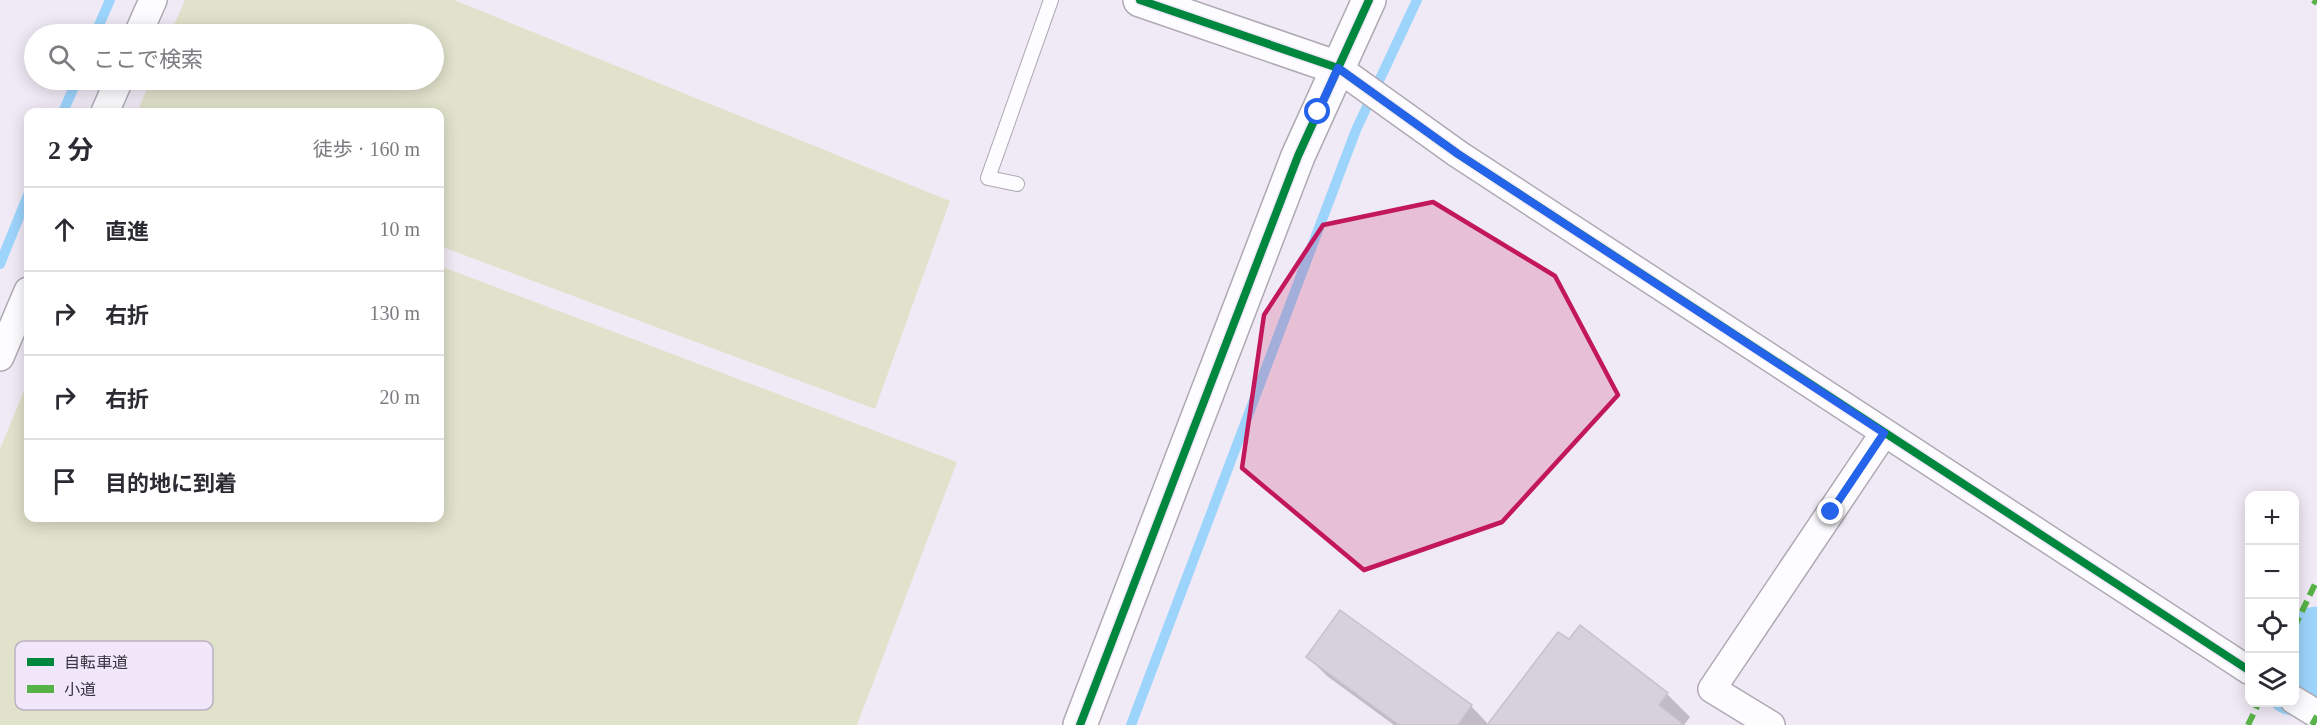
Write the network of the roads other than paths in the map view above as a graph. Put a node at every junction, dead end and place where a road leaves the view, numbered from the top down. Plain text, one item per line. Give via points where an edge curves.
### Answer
1 (153, 0) edge
2 (1050, 0) edge
3 (1140, 0) edge
4 (1370, 0) edge
5 (142, 24) edge
6 (1346, 74) junction
7 (115, 90) edge
8 (107, 108) edge
9 (1017, 184) dead end
10 (24, 300) edge
11 (0, 357) edge
12 (1884, 433) junction
13 (2245, 668) edge
14 (2299, 703) edge
15 (2317, 714) edge
16 (1080, 725) edge
17 (1771, 725) edge

1 - 5 street
2 - 9 lane via 988,178
3 - 6 street
4 - 6 street
6 - 12 street via 1458,154
6 - 16 street via 1298,156
7 - 8 street
10 - 11 street
12 - 13 street
12 - 17 street via 1712,689
14 - 15 street

